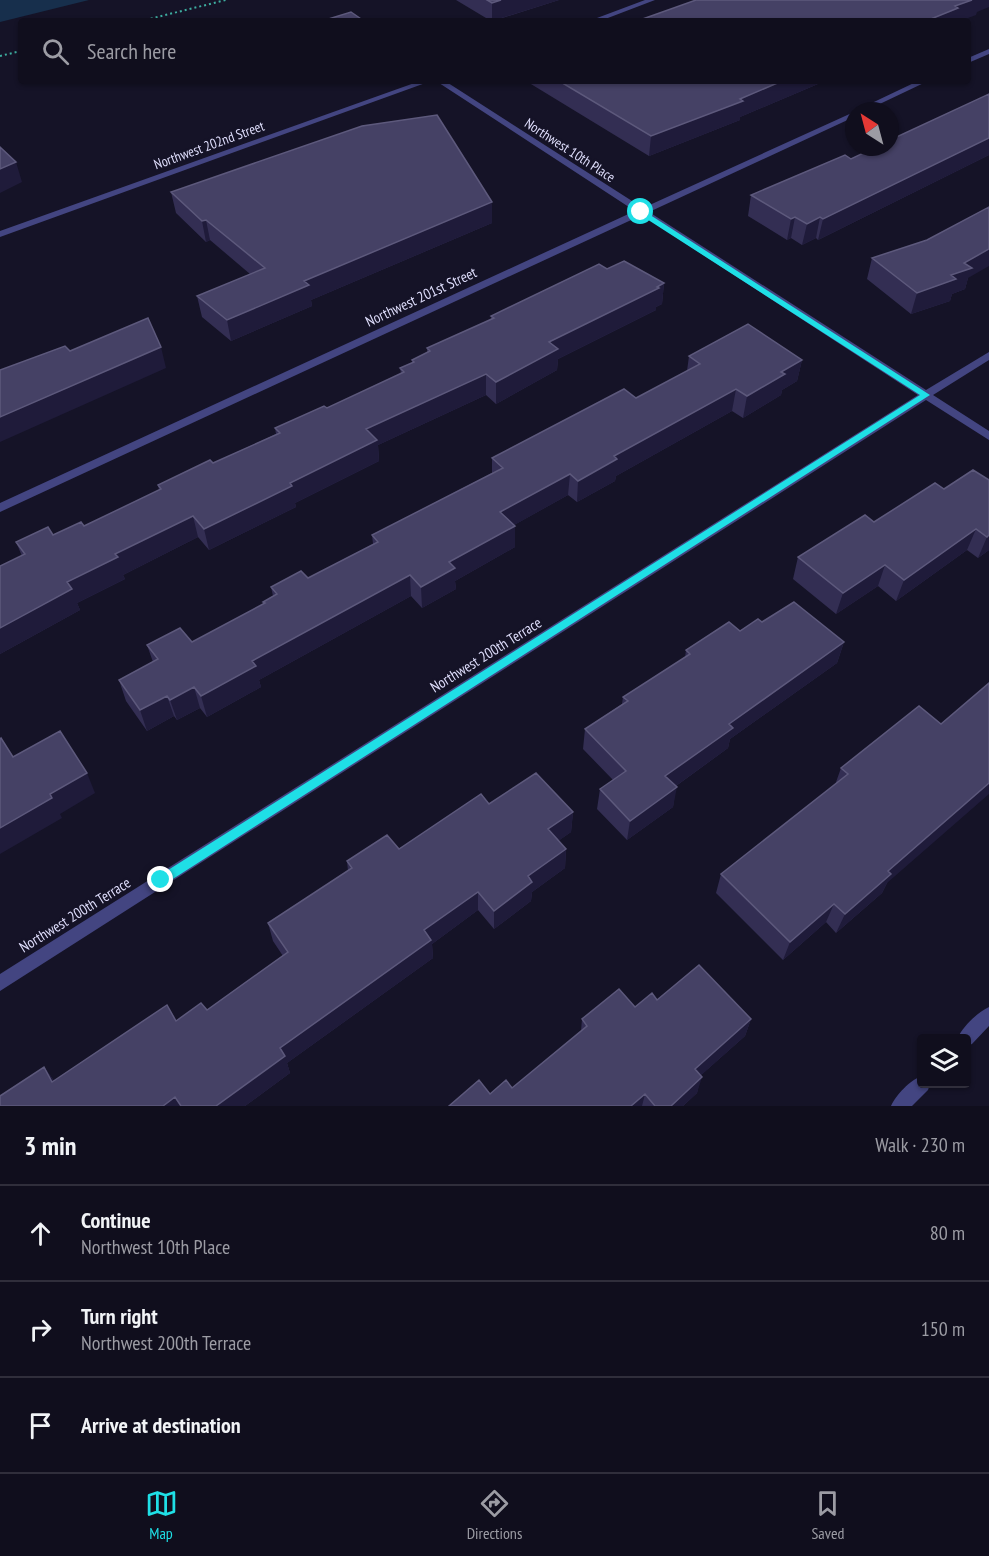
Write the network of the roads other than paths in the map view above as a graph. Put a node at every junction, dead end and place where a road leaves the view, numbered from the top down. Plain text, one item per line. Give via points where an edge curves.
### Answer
1 (651, 0) edge
2 (601, 18) edge
3 (989, 51) edge
4 (971, 60) edge
5 (419, 84) edge
6 (445, 84) edge
7 (918, 84) edge
8 (878, 102) edge
9 (845, 118) edge
10 (641, 212) junction
11 (0, 234) edge
12 (989, 355) edge
13 (926, 395) junction
14 (989, 436) edge
15 (0, 508) edge
16 (0, 983) edge
17 (989, 1015) edge
18 (970, 1034) edge
19 (917, 1088) edge
20 (900, 1106) edge

1 - 2 street
3 - 4 street
5 - 11 street, Northwest 202nd Street
6 - 10 street, Northwest 10th Place
7 - 8 street
9 - 10 street, Northwest 201st Street
10 - 13 street, Northwest 10th Place
10 - 15 street, Northwest 201st Street
12 - 13 street, Northwest 200th Terrace
13 - 14 street, Northwest 10th Place
13 - 16 street, Northwest 200th Terrace
17 - 18 street
19 - 20 street

